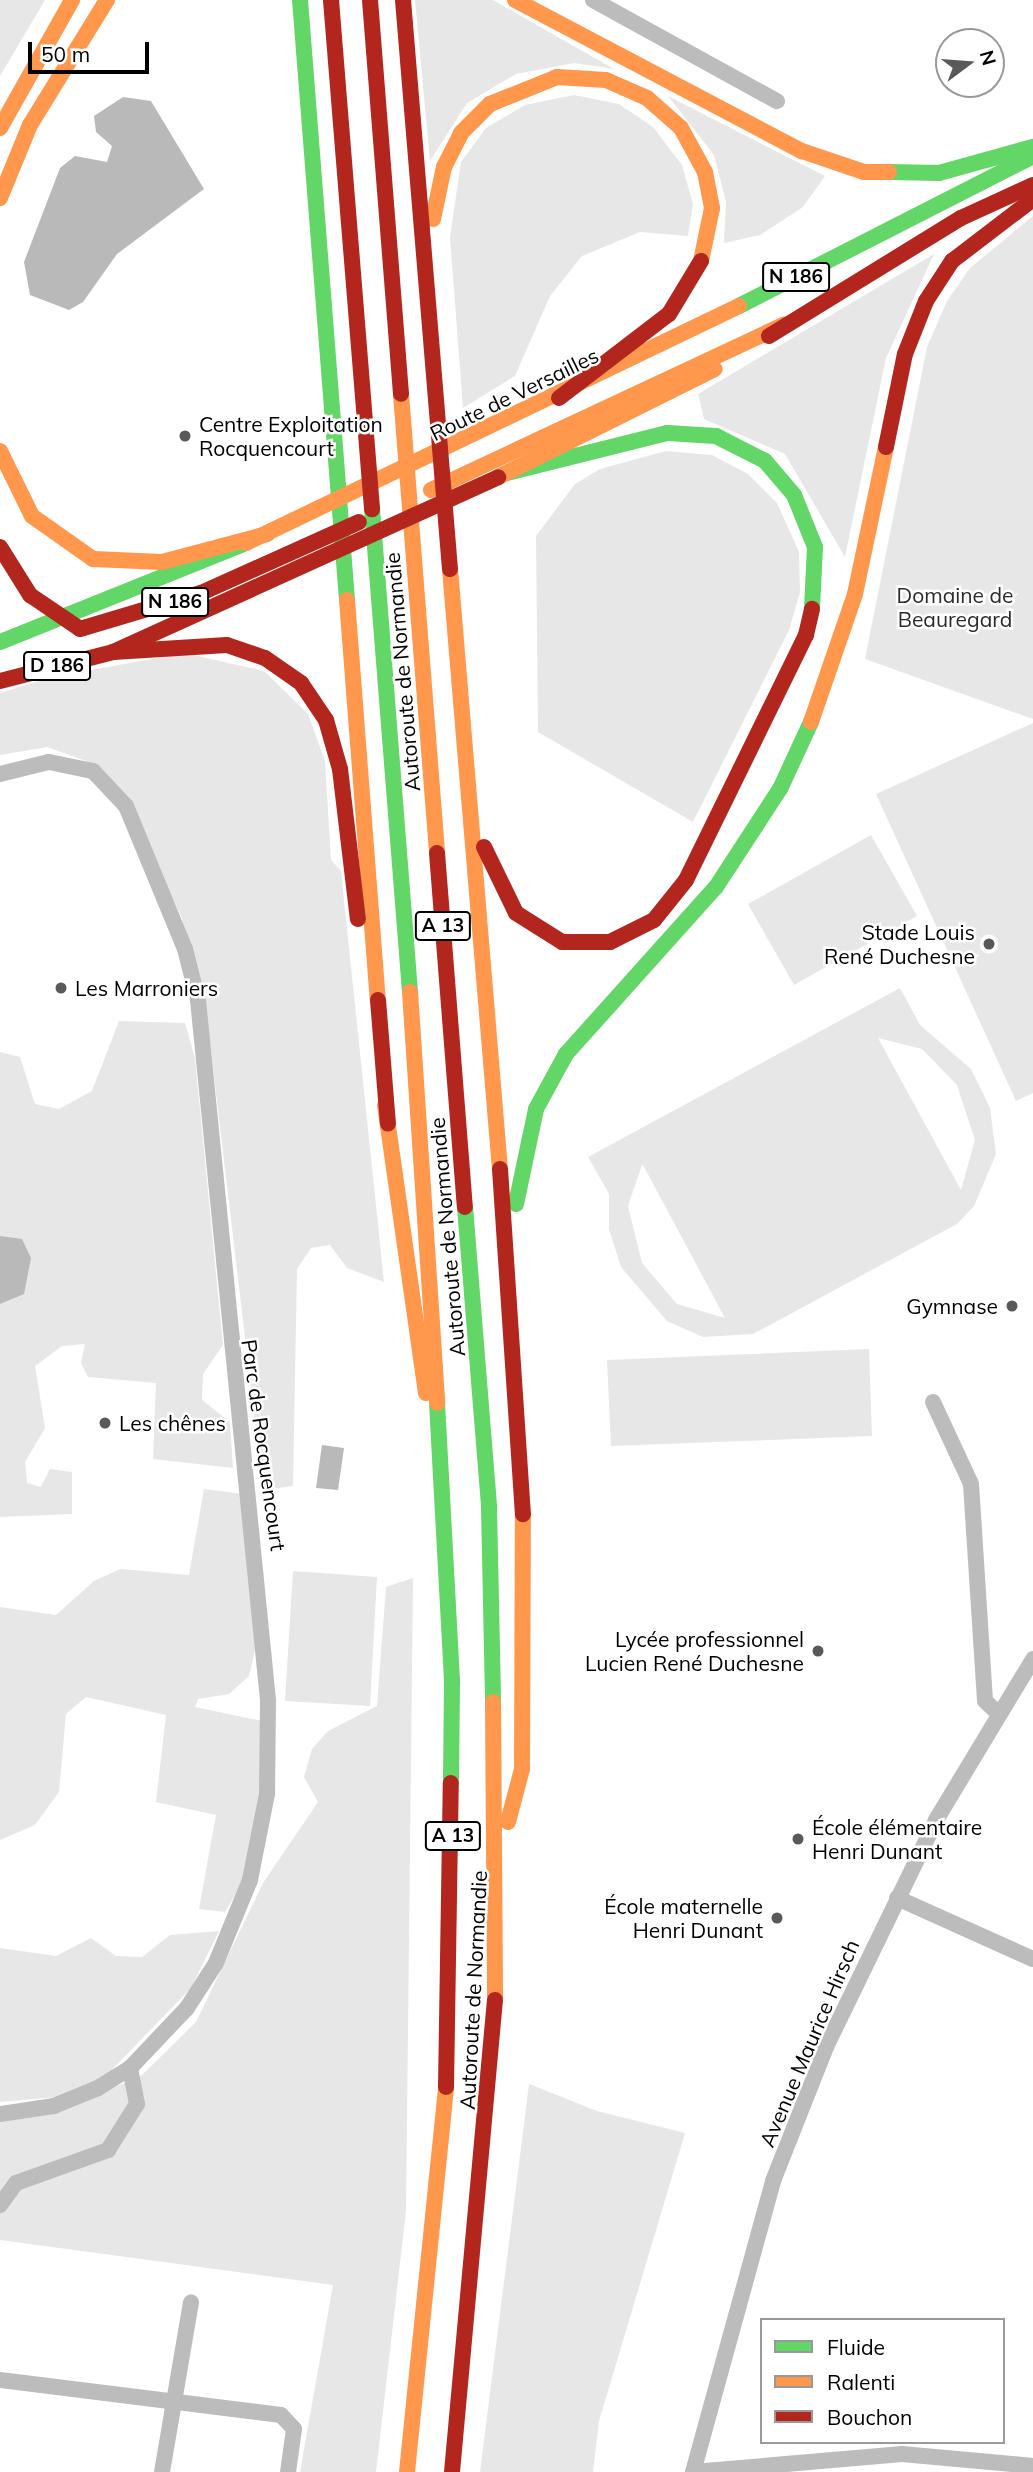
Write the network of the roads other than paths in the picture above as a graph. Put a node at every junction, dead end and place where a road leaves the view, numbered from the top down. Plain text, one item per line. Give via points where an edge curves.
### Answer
1 (72, 0) edge
2 (107, 0) edge
3 (300, 0) edge
4 (331, 0) edge
5 (370, 0) edge
6 (403, 0) edge
7 (515, 0) edge
8 (593, 0) edge
9 (777, 101) dead end
10 (0, 128) edge
11 (1033, 147) edge
12 (1033, 156) edge
13 (1033, 186) edge
14 (0, 198) edge
15 (1033, 199) edge
16 (430, 288) junction
17 (559, 398) junction
18 (0, 451) edge
19 (501, 469) junction
20 (267, 534) junction
21 (0, 547) edge
22 (58, 620) junction
23 (0, 642) edge
24 (113, 652) junction
25 (0, 681) edge
26 (467, 773) junction
27 (0, 774) edge
28 (388, 1124) junction
29 (513, 1322) junction
30 (933, 1402) dead end
31 (442, 1433) junction
32 (1033, 1659) edge
33 (999, 1714) junction
34 (500, 1852) junction
35 (897, 1898) junction
36 (1033, 1959) edge
37 (130, 2068) junction
38 (0, 2114) edge
39 (0, 2205) edge
40 (191, 2302) dead end
41 (0, 2379) edge
42 (174, 2400) junction
43 (1033, 2466) edge
44 (1008, 2468) edge
45 (162, 2472) edge
46 (288, 2472) edge
47 (407, 2472) edge
48 (452, 2472) edge
49 (693, 2472) edge

1 - 10 main road
2 - 14 main road via 30,125
3 - 28 main road
4 - 31 main road, Autoroute de Normandie / A 13
5 - 34 main road, Autoroute de Normandie / A 13 via 489,1507
6 - 16 main road
7 - 11 main road via 802,151 864,172 939,173
8 - 9 street
12 - 17 main road, Route de Versailles / N 186
13 - 19 main road, N 186 via 961,218 677,392
15 - 29 main road via 953,261 926,301 905,354 855,594 827,687 780,789 716,887 566,1054 536,1109 516,1196
16 - 17 main road via 433,216 444,167 461,133 491,104 539,81 589,77 633,90 670,116 692,145 709,189 706,255 669,314
16 - 26 main road
17 - 20 main road, Route de Versailles / N 186
18 - 20 main road via 32,516 51,535 93,559 162,562
19 - 22 main road, N 186 via 102,627 80,629
19 - 24 main road, N 186 via 291,574
19 - 26 main road via 667,433 716,436 765,461 794,495 815,547 816,593 806,635 687,880 654,920 610,942 562,942 516,913 496,883
20 - 22 main road, Route de Versailles / N 186
21 - 22 main road via 30,595
22 - 23 main road, Route de Versailles / N 186
24 - 25 main road, D 186
24 - 28 main road via 227,645 265,658 301,683 326,720 340,769
26 - 29 main road
27 - 37 street, Parc de Rocquencourt via 49,762 93,771 126,806 185,949 198,1000 229,1350 258,1548 267,1794 250,1880 202,1985
28 - 31 main road via 420,1379
29 - 34 main road via 526,1560 522,1769
30 - 33 street via 971,1484 985,1701
31 - 47 main road, Autoroute de Normandie / A 13 via 452,1684 453,1930 435,2239
32 - 33 street, Avenue Maurice Hirsch
33 - 35 street, Avenue Maurice Hirsch
34 - 48 main road, Autoroute de Normandie / A 13 via 491,2092
35 - 36 street
35 - 49 street, Avenue Maurice Hirsch via 773,2181
37 - 38 street, Parc de Rocquencourt via 54,2106
37 - 39 street via 137,2104 107,2150 16,2183
40 - 42 street
41 - 42 street
42 - 45 street
42 - 46 street via 281,2415 294,2429
43 - 44 street
44 - 49 street via 902,2454

